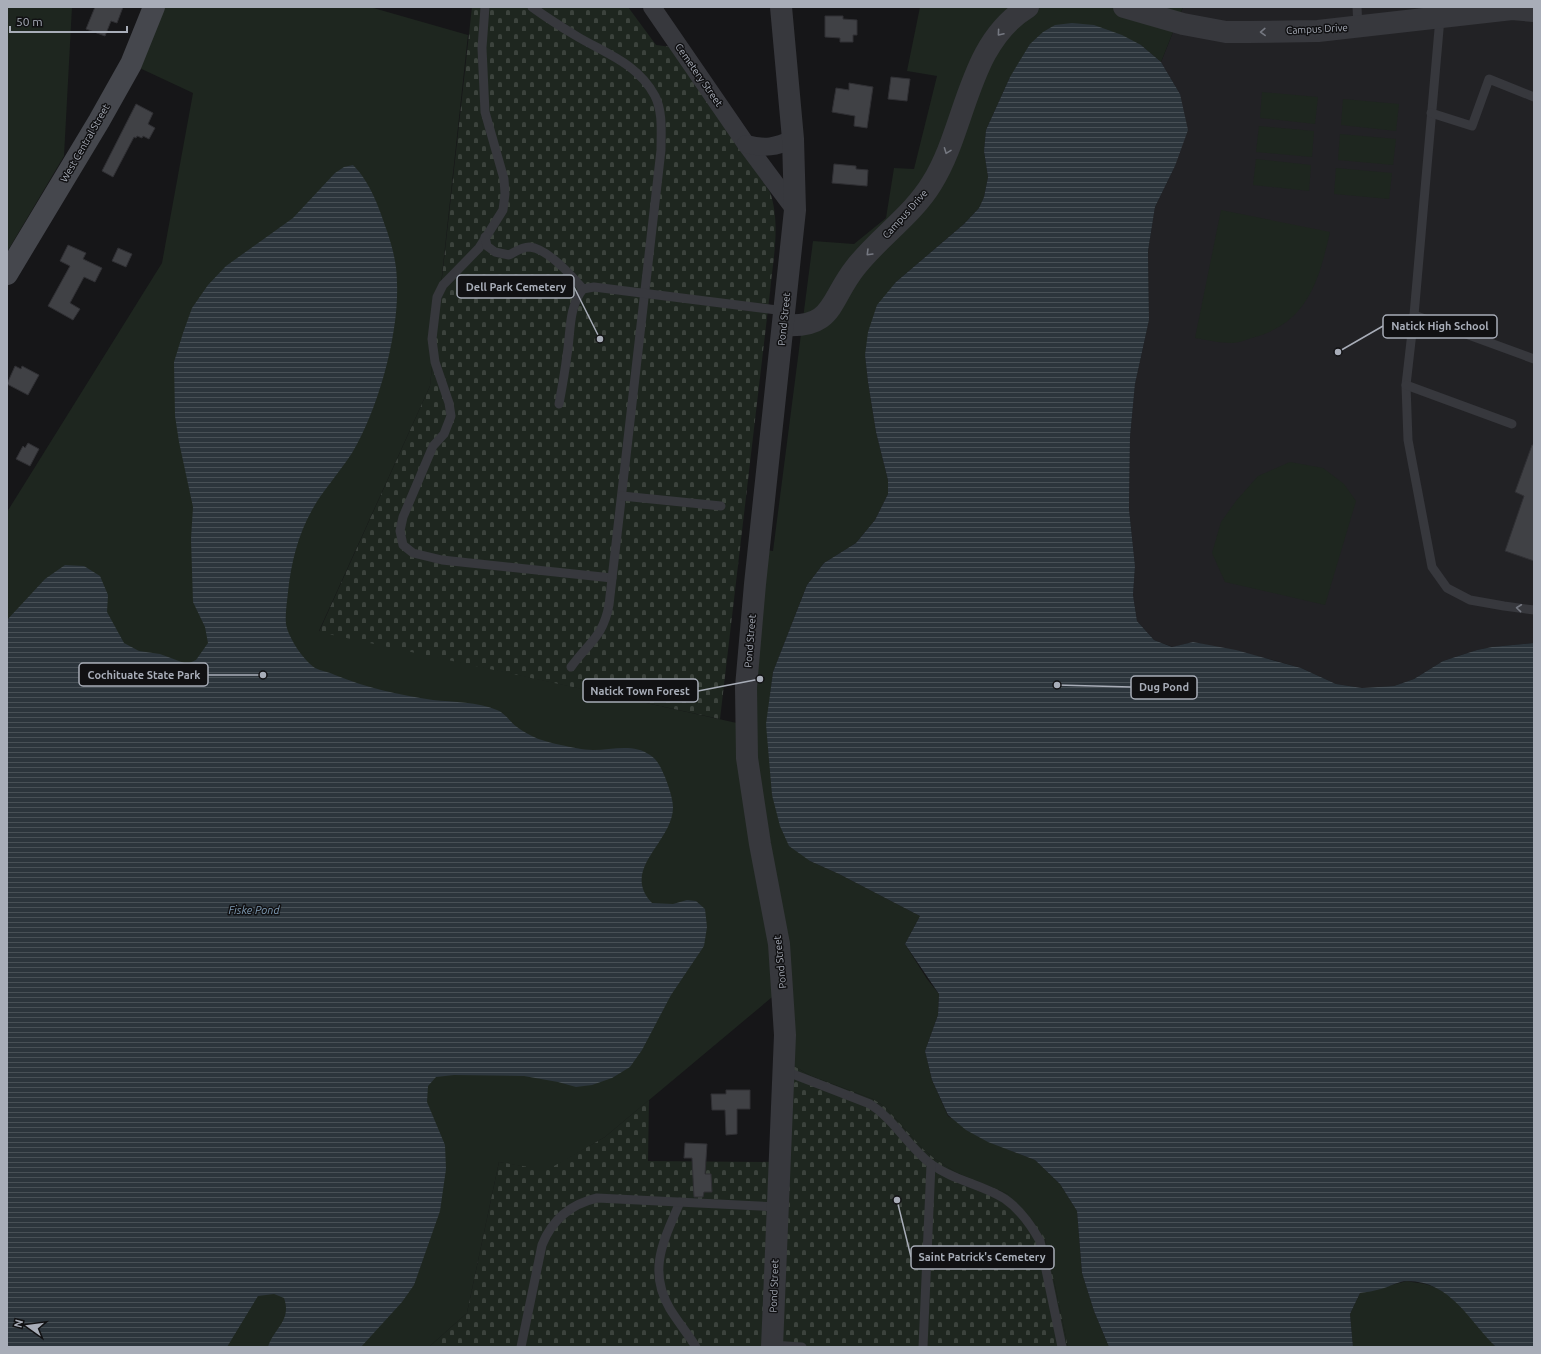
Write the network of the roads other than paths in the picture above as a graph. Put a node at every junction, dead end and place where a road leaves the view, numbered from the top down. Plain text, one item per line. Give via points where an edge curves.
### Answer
1 (154, 7) edge
2 (485, 7) edge
3 (532, 7) edge
4 (652, 7) edge
5 (781, 7) edge
6 (1028, 7) edge
7 (1124, 7) edge
8 (1512, 8) edge
9 (1534, 11) edge
10 (1357, 17) edge
11 (1440, 18) junction
12 (1534, 97) edge
13 (1431, 112) junction
14 (793, 139) junction
15 (746, 144) junction
16 (795, 210) junction
17 (485, 237) junction
18 (7, 274) edge
19 (583, 289) junction
20 (644, 294) junction
21 (1414, 315) junction
22 (784, 318) junction
23 (1534, 359) edge
24 (1406, 385) junction
25 (559, 404) dead end
26 (1512, 424) dead end
27 (622, 496) junction
28 (721, 506) dead end
29 (612, 578) junction
30 (1534, 610) edge
31 (572, 667) dead end
32 (784, 1071) junction
33 (931, 1164) junction
34 (680, 1202) junction
35 (777, 1207) junction
36 (523, 1345) edge
37 (772, 1346) edge
38 (696, 1347) edge
39 (802, 1347) edge
40 (923, 1347) edge
41 (1062, 1347) edge

1 - 18 main road, West Central Street via 127,70
2 - 17 lane via 482,48 485,112 504,178 505,194 503,210
3 - 20 lane via 578,38 619,58 641,78 655,96 662,121 661,150
4 - 15 street, Cemetery Street
5 - 14 street, Pond Street
6 -> 22 street, Campus Drive via 1009,22 984,57 975,74 941,166 920,199 860,262 840,289 827,313 818,321 808,325
10 -> 7 street, Campus Drive via 1318,31 1226,32 1183,24
8 - 9 street, Campus Drive
8 - 11 street, Campus Drive
10 - 11 street, Campus Drive
11 - 13 lane
12 - 13 lane via 1489,79 1472,126
13 - 21 lane
14 - 15 street via 766,148
14 - 16 street, Pond Street
15 - 16 street, Cemetery Street
16 - 22 street, Pond Street
17 - 19 lane via 487,246 495,252 509,255 530,247 541,252 563,266
17 - 29 lane via 468,261 443,285 437,297 432,339 435,362 451,416 444,434 433,446 403,516 400,531 403,545 413,553 442,560
19 - 20 lane via 594,287
19 - 25 lane via 576,297 572,312
20 - 22 lane
20 - 27 lane
21 - 23 lane
21 - 24 lane
22 - 32 street, Pond Street via 750,630 746,710 747,758 779,944 784,1012
24 - 26 lane
30 -> 24 lane via 1470,600 1447,588 1432,567 1408,440
27 - 28 lane
27 - 29 lane
29 - 31 lane via 606,622 596,639 582,652
32 - 33 lane via 882,1111 918,1153
32 - 35 street, Pond Street
33 - 40 lane
33 - 41 lane via 954,1178 1005,1199 1032,1226 1040,1241
34 - 35 lane
34 - 36 lane via 597,1198 582,1202 556,1220 542,1245
34 - 38 lane via 662,1244 658,1260 659,1279 671,1311
35 - 37 street, Pond Street
37 - 39 lane

